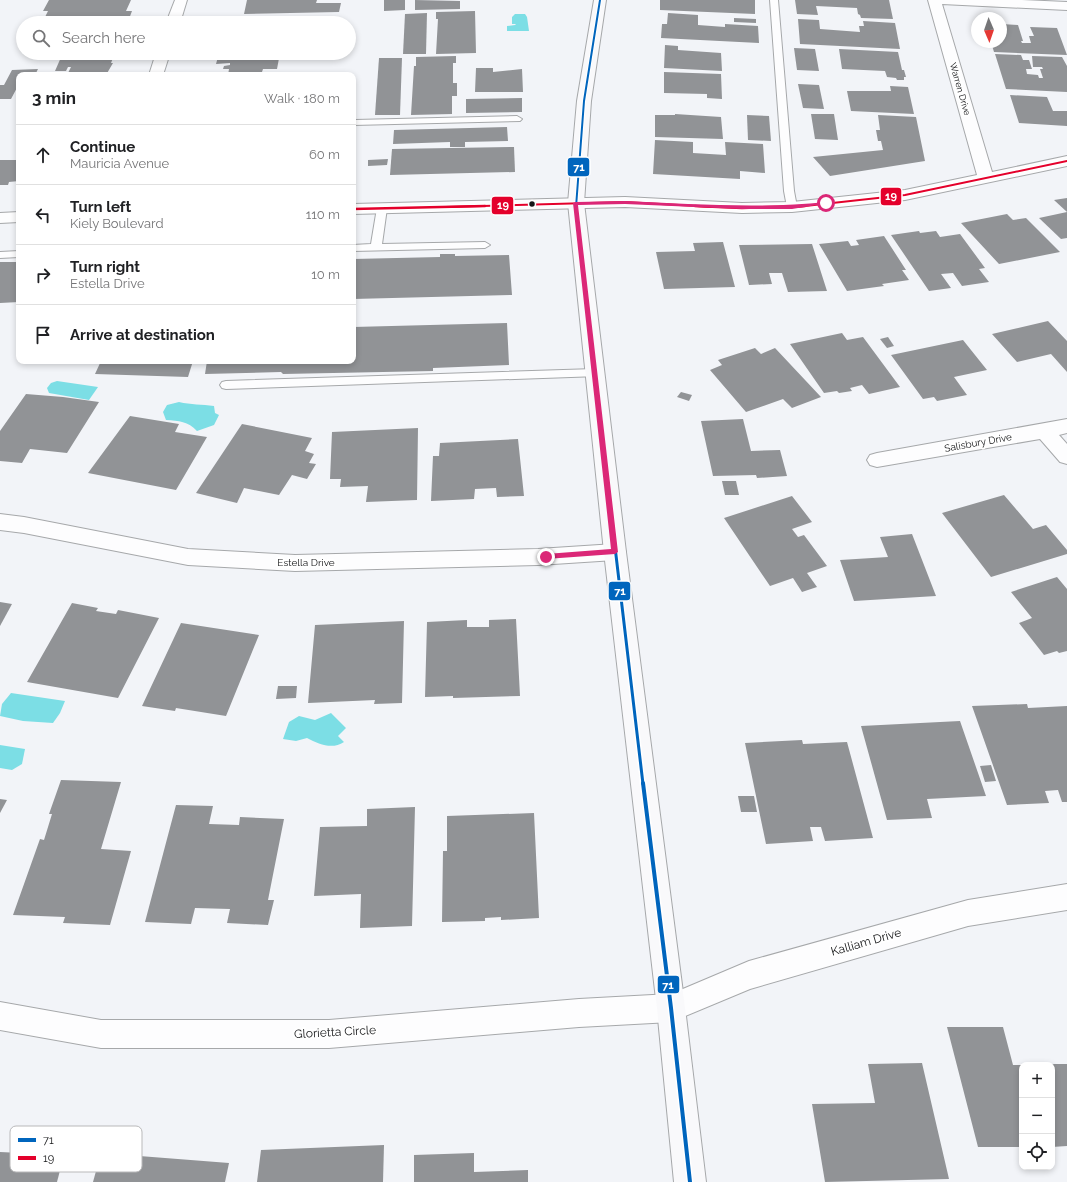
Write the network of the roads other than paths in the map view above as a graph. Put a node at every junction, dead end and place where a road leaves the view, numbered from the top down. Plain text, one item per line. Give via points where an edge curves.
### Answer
1 (181, 0) edge
2 (600, 0) edge
3 (774, 0) edge
4 (934, 0) edge
5 (940, 0) edge
6 (1067, 6) edge
7 (175, 16) edge
8 (161, 60) edge
9 (157, 72) edge
10 (517, 119) dead end
11 (356, 123) edge
12 (1067, 161) edge
13 (986, 178) junction
14 (576, 203) junction
15 (792, 207) junction
16 (382, 208) junction
17 (356, 209) edge
18 (16, 217) edge
19 (0, 218) edge
20 (485, 245) dead end
21 (356, 248) edge
22 (376, 248) junction
23 (16, 254) edge
24 (0, 255) edge
25 (595, 373) junction
26 (226, 385) dead end
27 (1067, 426) edge
28 (1044, 430) junction
29 (1067, 457) edge
30 (877, 460) dead end
31 (0, 522) edge
32 (615, 552) junction
33 (1067, 897) edge
34 (670, 1008) junction
35 (0, 1016) edge
36 (690, 1182) edge

1 - 7 street
2 - 14 main road via 584,101
3 - 15 lane
4 - 13 street, Warren Drive
5 - 6 street
8 - 9 street
10 - 11 lane
12 - 13 street
13 - 15 street via 905,195
14 - 15 street
14 - 16 street
14 - 25 main road
16 - 17 street
16 - 22 lane
18 - 19 street
20 - 22 lane
21 - 22 lane
23 - 24 lane
25 - 26 lane
25 - 32 main road
27 - 28 street, Salisbury Drive
28 - 29 street
28 - 30 street, Salisbury Drive
31 - 32 street, Estella Drive via 188,557 295,563 538,557
32 - 34 main road
33 - 34 street, Kalliam Drive via 968,913 749,975
34 - 35 street, Glorietta Circle via 329,1034 101,1034
34 - 36 main road

